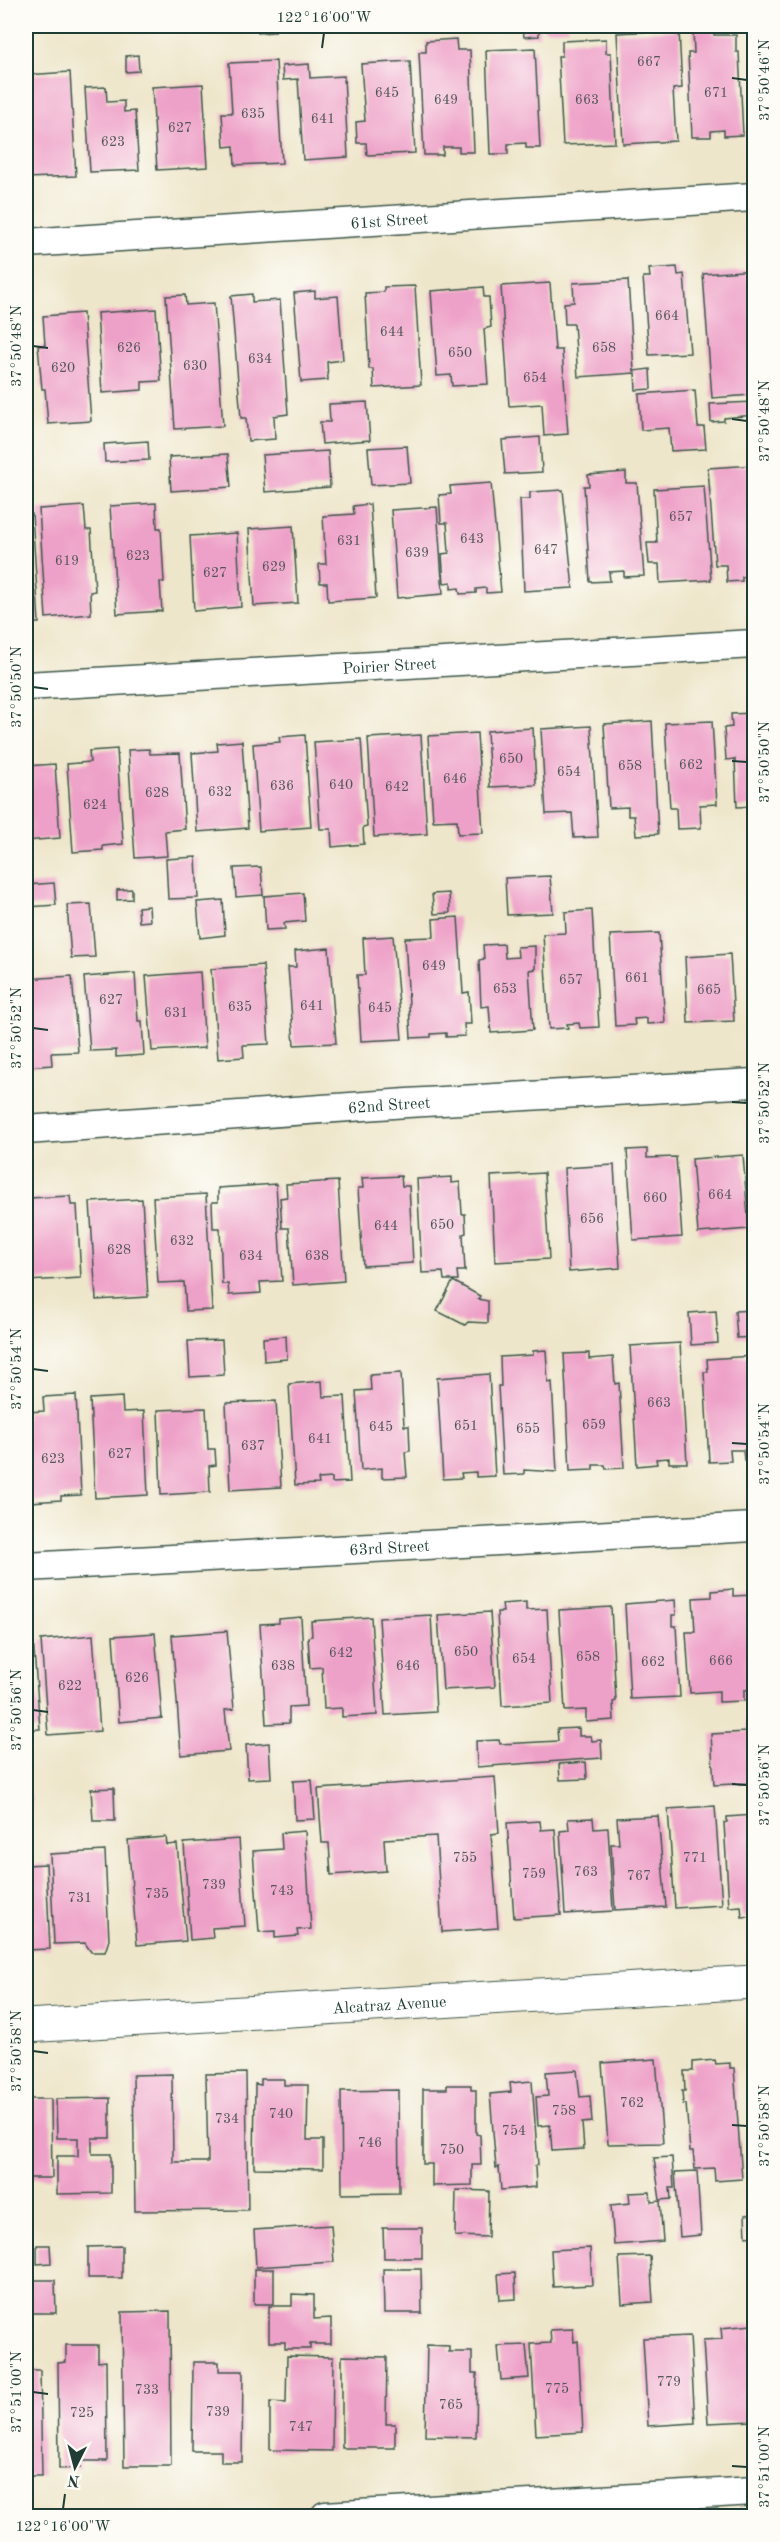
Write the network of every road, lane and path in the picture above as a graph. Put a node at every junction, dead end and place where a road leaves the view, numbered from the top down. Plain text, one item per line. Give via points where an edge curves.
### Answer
1 (754, 197) edge
2 (26, 243) edge
3 (754, 644) edge
4 (26, 686) edge
5 (754, 1083) edge
6 (26, 1130) edge
7 (754, 1527) edge
8 (26, 1567) edge
9 (754, 1982) edge
10 (26, 2026) edge
11 (754, 2491) edge
12 (512, 2511) edge
13 (325, 2517) edge

1 - 2 street, 61st Street
3 - 4 street, Poirier Street
5 - 6 street, 62nd Street
7 - 8 street, 63rd Street
9 - 10 street, Alcatraz Avenue
11 - 12 street
12 - 13 street

